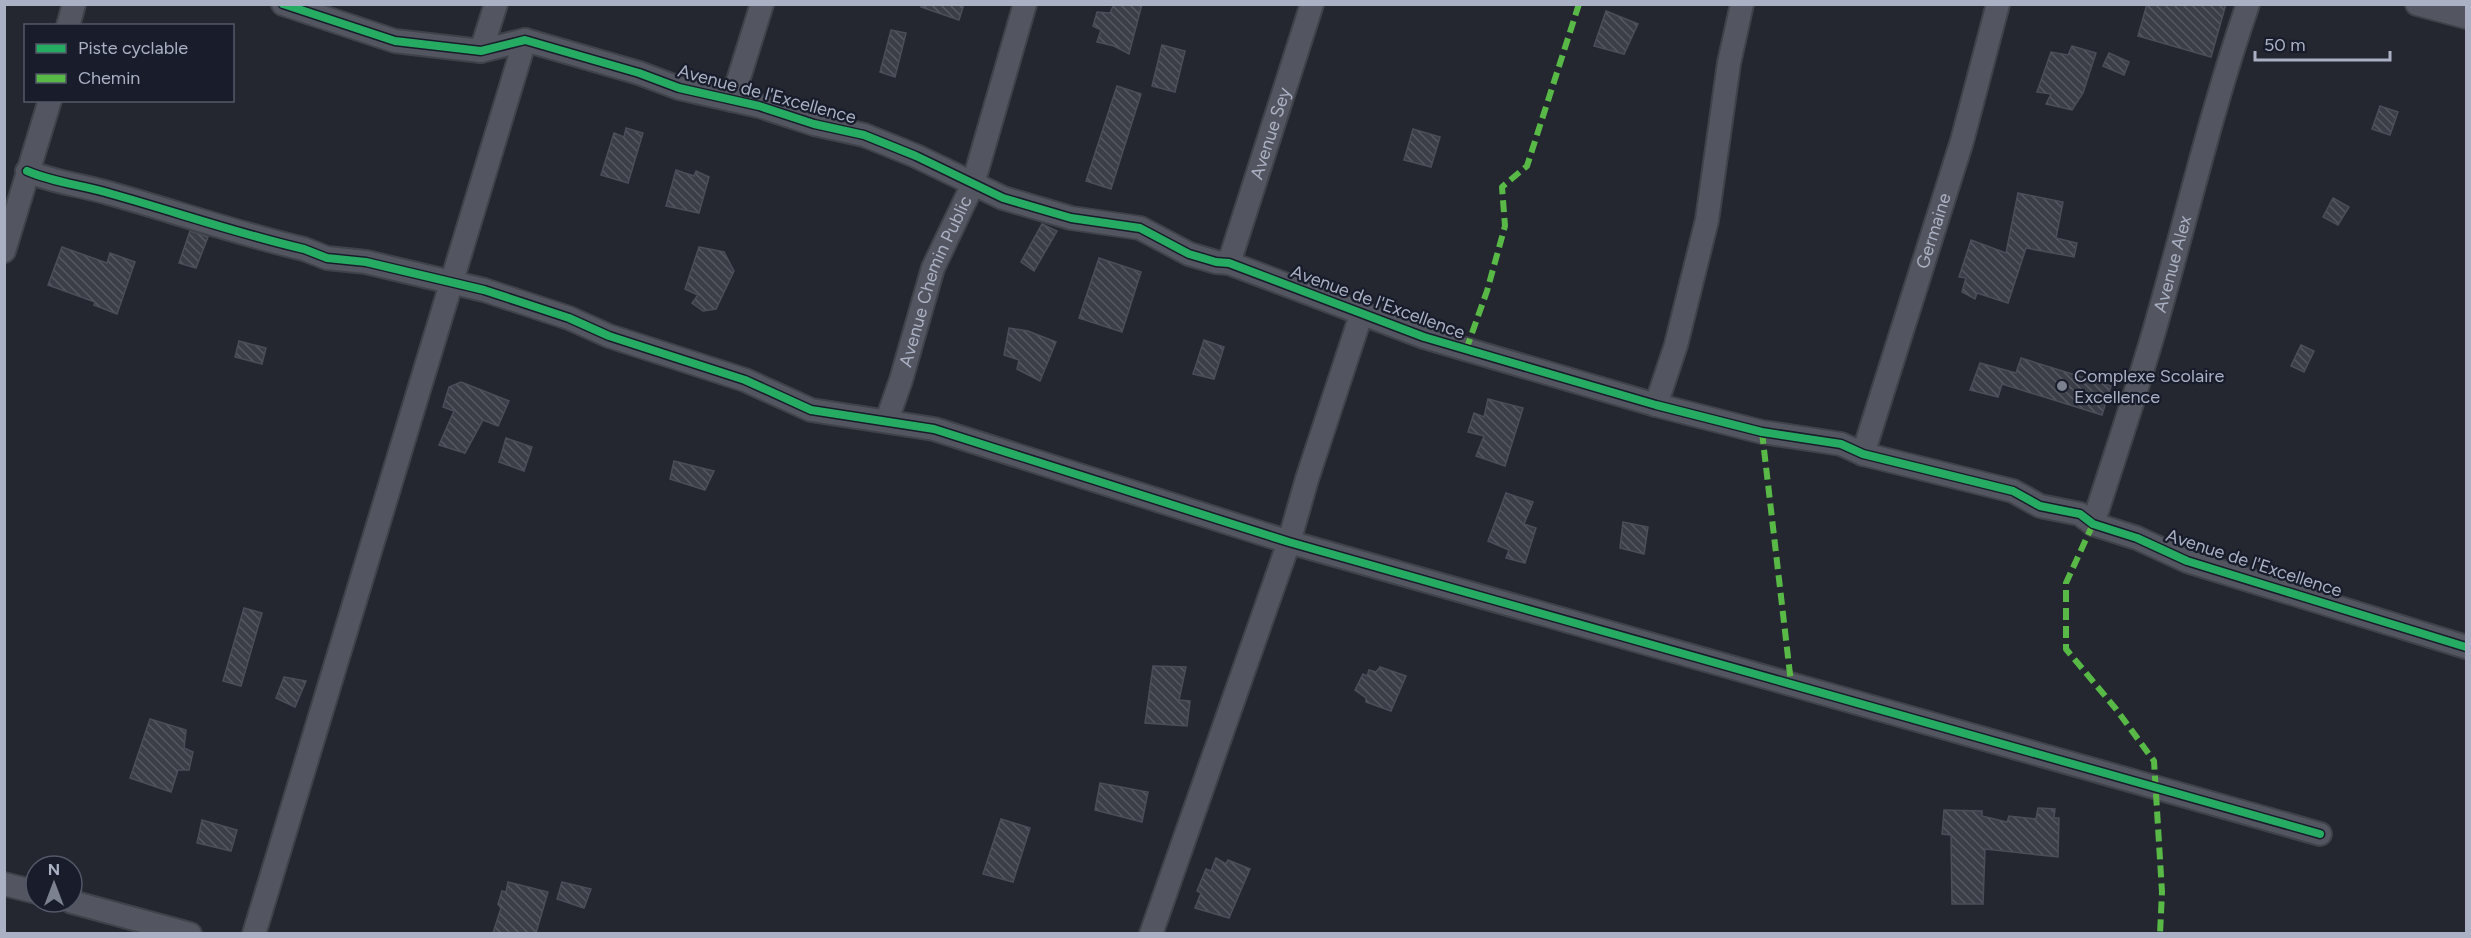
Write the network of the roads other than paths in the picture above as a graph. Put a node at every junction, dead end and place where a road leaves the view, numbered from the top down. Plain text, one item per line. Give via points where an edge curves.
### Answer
1 (74, 4) edge
2 (283, 4) edge
3 (496, 4) edge
4 (762, 4) edge
5 (1025, 4) edge
6 (1312, 4) edge
7 (1742, 4) edge
8 (1998, 4) edge
9 (2248, 4) edge
10 (2417, 4) edge
11 (2466, 17) edge
12 (69, 24) edge
13 (525, 40) junction
14 (481, 51) junction
15 (732, 100) junction
16 (50, 102) edge
17 (27, 171) junction
18 (973, 184) junction
19 (9, 218) edge
20 (4, 251) edge
21 (1229, 262) junction
22 (454, 281) junction
23 (1361, 315) junction
24 (1656, 405) junction
25 (887, 420) junction
26 (1863, 454) junction
27 (2093, 524) junction
28 (1289, 542) junction
29 (2466, 647) edge
30 (2320, 834) dead end
31 (4, 884) edge
32 (24, 889) edge
33 (84, 905) edge
34 (190, 933) edge
35 (254, 933) edge
36 (1151, 933) edge

1 - 12 street
2 - 14 street via 395,40
3 - 14 street
4 - 15 street
5 - 18 street, Avenue Chemin Public
6 - 21 street, Avenue Sey
7 - 24 street via 1729,63 1707,220 1676,345
8 - 26 street, Germaine via 1962,141
9 - 27 street, Avenue Alex via 2230,55 2155,328
10 - 11 street
13 - 14 street
13 - 15 street, Avenue de l'Excellence via 679,88
13 - 22 street
15 - 18 street, Avenue de l'Excellence via 864,135
16 - 17 street
17 - 19 street
17 - 22 street via 327,258 366,262
18 - 21 street, Avenue de l'Excellence via 1003,198 1071,218 1140,228 1189,254
18 - 25 street, Avenue Chemin Public via 933,268
19 - 20 street
21 - 23 street, Avenue de l'Excellence
22 - 25 street via 745,380 811,410
22 - 35 street
23 - 24 street, Avenue de l'Excellence
23 - 28 street
24 - 26 street, Avenue de l'Excellence via 1762,432 1841,444
25 - 28 street via 969,439
26 - 27 street, Avenue de l'Excellence via 2013,491 2040,506 2080,514
27 - 29 street, Avenue de l'Excellence via 2137,538 2187,561
28 - 30 street
28 - 36 street
31 - 32 street
33 - 34 street

